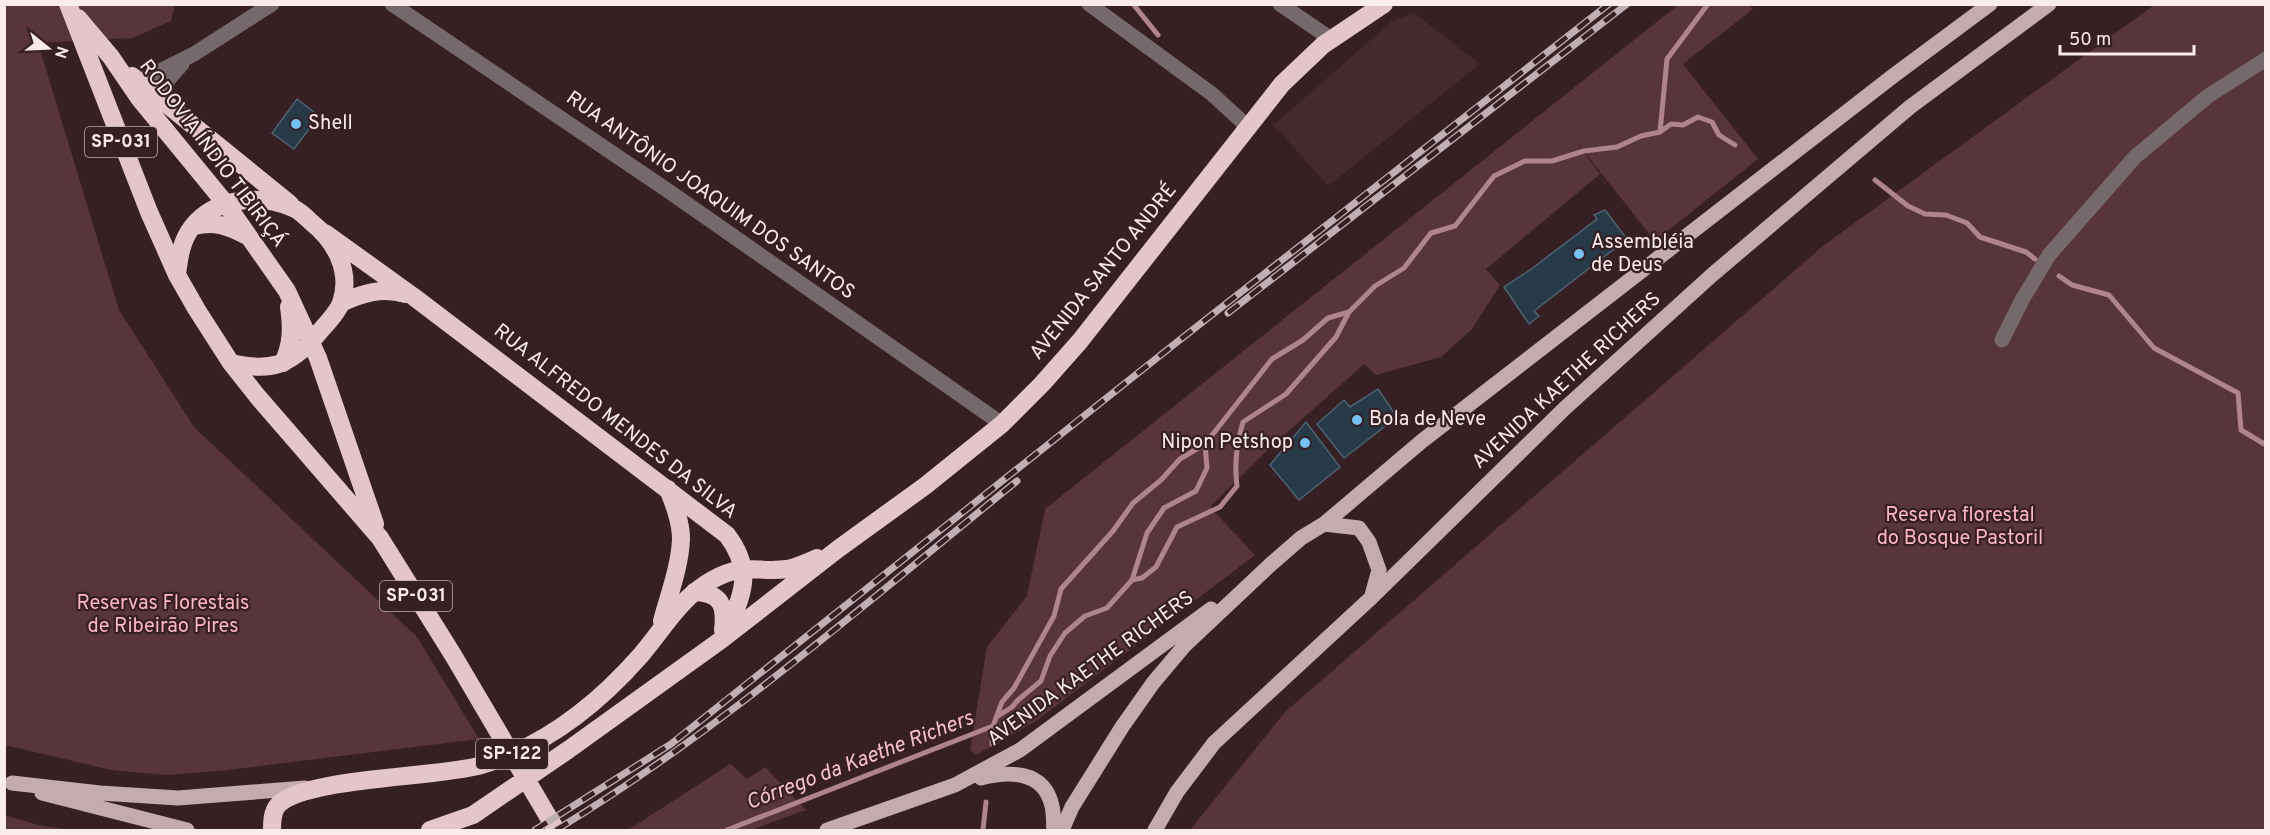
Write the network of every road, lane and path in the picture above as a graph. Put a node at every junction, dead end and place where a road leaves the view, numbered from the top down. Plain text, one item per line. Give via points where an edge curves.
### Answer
1 (272, 4) edge
2 (392, 4) edge
3 (1089, 4) edge
4 (1280, 4) edge
5 (1384, 4) edge
6 (1990, 4) edge
7 (2049, 4) edge
8 (69, 6) edge
9 (1331, 39) junction
10 (194, 54) junction
11 (111, 57) junction
12 (2265, 59) edge
13 (138, 82) junction
14 (161, 101) junction
15 (1248, 127) junction
16 (226, 204) junction
17 (296, 208) junction
18 (192, 227) junction
19 (325, 233) junction
20 (252, 238) junction
21 (177, 275) junction
22 (287, 291) junction
23 (414, 297) junction
24 (338, 308) junction
25 (2002, 340) dead end
26 (311, 341) junction
27 (231, 363) junction
28 (283, 363) junction
29 (329, 388) junction
30 (1002, 424) junction
31 (668, 489) junction
32 (1324, 524) junction
33 (380, 538) junction
34 (838, 549) junction
35 (1270, 565) junction
36 (744, 568) junction
37 (694, 592) junction
38 (1372, 597) junction
39 (660, 628) junction
40 (721, 640) junction
41 (8, 782) edge
42 (955, 785) junction
43 (318, 787) junction
44 (472, 815) junction
45 (187, 831) edge
46 (272, 831) edge
47 (430, 831) edge
48 (449, 831) edge
49 (556, 831) edge
50 (827, 831) edge
51 (1054, 831) edge
52 (1062, 831) edge
53 (1155, 831) edge

1 - 10 street
2 - 30 street, RUA ANTÔNIO JOAQUIM DOS SANTOS
3 - 15 street via 1212,94
4 - 9 street
5 - 9 highway, AVENIDA SANTO ANDRÉ
6 - 32 main road, AVENIDA KAETHE RICHERS via 1422,441
7 - 38 main road, AVENIDA KAETHE RICHERS via 1910,107 1712,275 1564,409
8 - 11 highway, RODOVIA ÍNDIO TIBIRIÇÁ / SP-031
8 - 21 highway, RODOVIA ÍNDIO TIBIRIÇÁ / SP-031
9 - 15 highway, AVENIDA SANTO ANDRÉ via 1282,84
10 - 13 street
10 - 14 street via 168,80
11 - 13 highway, RUA ALFREDO MENDES DA SILVA
11 - 16 highway, RODOVIA ÍNDIO TIBIRIÇÁ / SP-031 via 139,98
12 - 25 street via 2208,96 2135,157 2049,255
13 - 14 highway, RUA ALFREDO MENDES DA SILVA
14 - 17 highway, RUA ALFREDO MENDES DA SILVA
15 - 30 highway, AVENIDA SANTO ANDRÉ via 1080,341
16 - 17 highway via 250,199
16 - 18 highway
16 - 20 highway, RODOVIA ÍNDIO TIBIRIÇÁ / SP-031
17 - 19 highway, RUA ALFREDO MENDES DA SILVA
18 - 20 highway via 222,224
18 - 21 highway via 179,255
19 - 23 highway, RUA ALFREDO MENDES DA SILVA
19 - 24 highway via 343,269
20 - 22 highway, RODOVIA ÍNDIO TIBIRIÇÁ / SP-031
21 - 27 highway, RODOVIA ÍNDIO TIBIRIÇÁ / SP-031
22 - 26 highway, RODOVIA ÍNDIO TIBIRIÇÁ / SP-031
22 - 28 highway via 291,338
23 - 24 highway, RUA ALFREDO MENDES DA SILVA via 394,291 367,292
23 - 31 highway, RUA ALFREDO MENDES DA SILVA
24 - 26 highway
24 - 29 highway via 326,344
26 - 28 highway
26 - 29 highway, RODOVIA ÍNDIO TIBIRIÇÁ / SP-031
27 - 28 highway via 260,368
27 - 33 highway, RODOVIA ÍNDIO TIBIRIÇÁ / SP-031
29 - 33 highway, RODOVIA ÍNDIO TIBIRIÇÁ / SP-031
30 - 34 highway, AVENIDA SANTO ANDRÉ
31 - 36 highway, RUA ALFREDO MENDES DA SILVA via 727,535
31 - 39 highway via 681,539
32 - 35 main road, AVENIDA KAETHE RICHERS
32 - 38 main road via 1359,528 1369,542 1379,570
33 - 49 highway, RODOVIA ÍNDIO TIBIRIÇÁ / SP-031
34 - 36 highway, AVENIDA SANTO ANDRÉ via 790,568
34 - 40 highway, AVENIDA SANTO ANDRÉ
35 - 42 main road, AVENIDA KAETHE RICHERS via 1020,750
35 - 52 main road, AVENIDA KAETHE RICHERS via 1185,645 1153,683 1072,807
36 - 37 highway, SP-122 via 712,580
36 - 40 highway via 737,604
37 - 39 highway, SP-122
37 - 40 highway via 708,592 723,608
38 - 53 main road, AVENIDA KAETHE RICHERS via 1214,743 1177,792
39 - 43 highway, SP-122 via 600,697 571,721 510,755 446,772
40 - 44 highway, SP-122
41 - 43 main road, SP-122 via 178,798
41 - 45 main road, SP-122
42 - 50 main road, AVENIDA KAETHE RICHERS
42 - 51 main road via 1000,774 1024,775 1044,790 1052,805
43 - 46 highway via 277,806
44 - 47 highway, SP-122
44 - 48 highway

